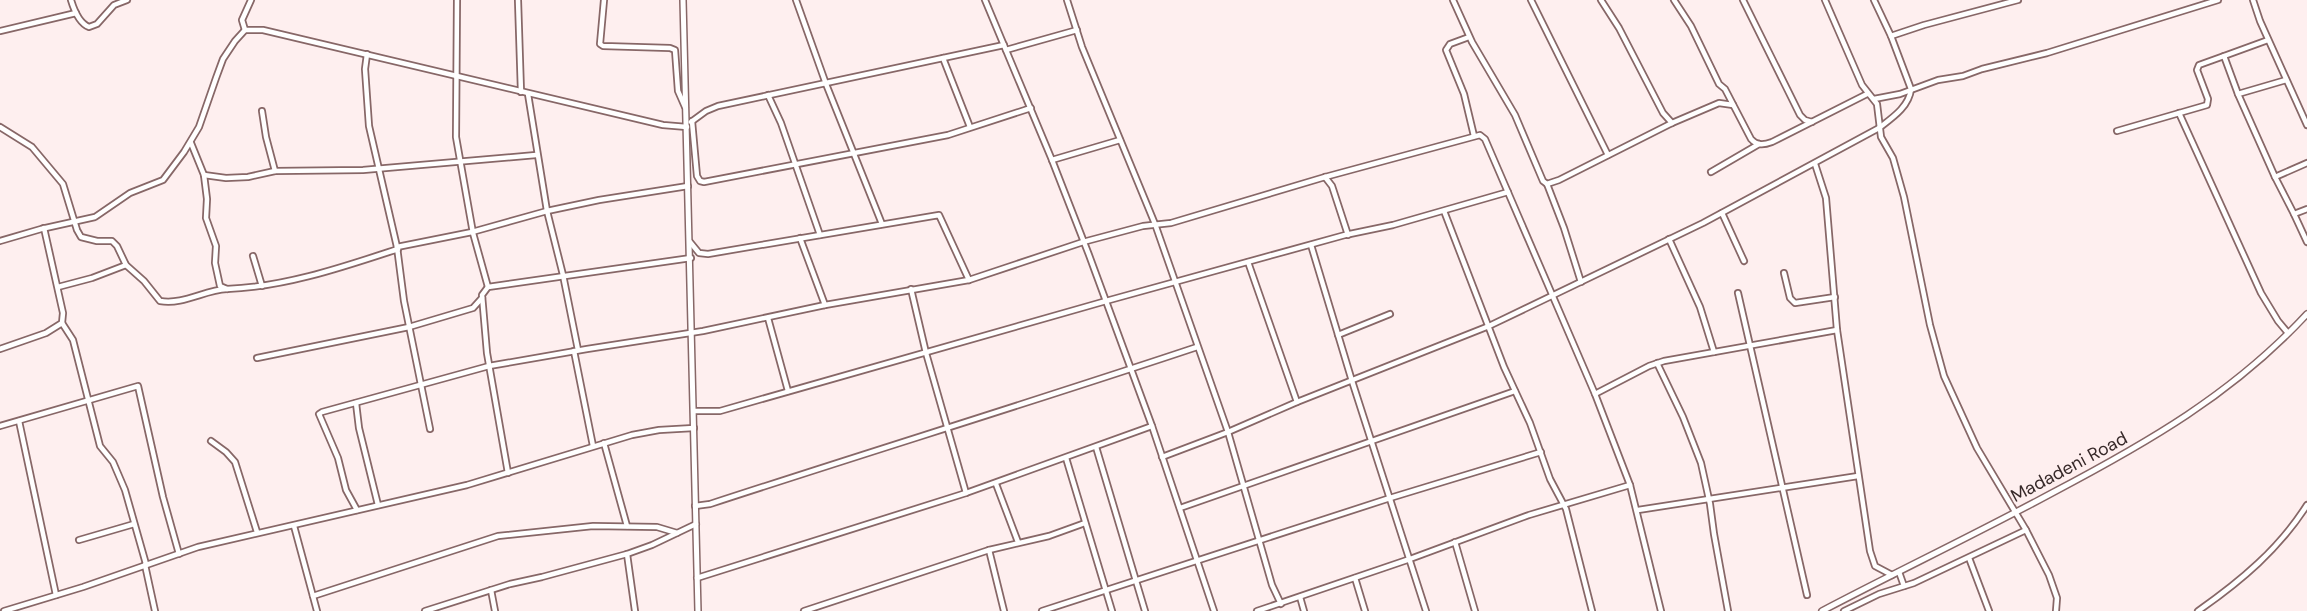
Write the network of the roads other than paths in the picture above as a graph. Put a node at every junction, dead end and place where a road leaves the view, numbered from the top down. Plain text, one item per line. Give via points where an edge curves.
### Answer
1 (71, 0) edge
2 (128, 0) edge
3 (251, 0) edge
4 (457, 0) edge
5 (518, 0) edge
6 (603, 0) edge
7 (683, 0) edge
8 (796, 0) edge
9 (985, 0) edge
10 (1067, 0) edge
11 (1453, 0) edge
12 (1531, 0) edge
13 (1601, 0) edge
14 (1674, 0) edge
15 (1743, 0) edge
16 (1825, 0) edge
17 (1874, 0) edge
18 (2018, 0) edge
19 (2217, 0) edge
20 (2253, 0) edge
21 (76, 13) junction
22 (245, 30) junction
23 (1077, 30) junction
24 (0, 31) edge
25 (1892, 36) junction
26 (1469, 37) junction
27 (2268, 40) junction
28 (1005, 47) junction
29 (367, 54) junction
30 (2224, 56) junction
31 (943, 58) junction
32 (458, 76) junction
33 (2286, 80) junction
34 (826, 84) junction
35 (1911, 89) junction
36 (521, 92) junction
37 (528, 94) junction
38 (1867, 94) junction
39 (2238, 94) junction
40 (768, 95) junction
41 (1874, 99) junction
42 (1733, 105) junction
43 (1031, 108) junction
44 (686, 109) junction
45 (262, 111) dead end
46 (2179, 113) junction
47 (1812, 122) junction
48 (1672, 123) junction
49 (689, 124) junction
50 (2307, 125) edge
51 (0, 127) edge
52 (970, 127) junction
53 (1879, 128) junction
54 (2117, 131) dead end
55 (1474, 136) junction
56 (1120, 140) junction
57 (191, 143) junction
58 (1758, 144) junction
59 (854, 153) junction
60 (536, 154) junction
61 (1608, 155) junction
62 (459, 160) junction
63 (1052, 160) junction
64 (2307, 163) edge
65 (1815, 164) junction
66 (795, 165) junction
67 (378, 167) junction
68 (275, 171) junction
69 (1711, 172) dead end
70 (204, 175) junction
71 (1325, 177) junction
72 (2275, 177) junction
73 (1547, 184) junction
74 (688, 186) junction
75 (1508, 192) junction
76 (2307, 209) edge
77 (547, 211) junction
78 (1444, 211) junction
79 (1722, 213) junction
80 (2294, 214) junction
81 (74, 222) junction
82 (882, 224) junction
83 (1155, 224) junction
84 (44, 228) junction
85 (472, 232) junction
86 (820, 235) junction
87 (1348, 235) junction
88 (800, 238) junction
89 (1669, 239) junction
90 (0, 241) edge
91 (690, 242) junction
92 (1083, 242) junction
93 (2307, 242) edge
94 (1311, 245) junction
95 (398, 248) junction
96 (253, 256) dead end
97 (691, 258) junction
98 (1744, 261) dead end
99 (1248, 262) junction
100 (126, 265) junction
101 (1784, 273) dead end
102 (563, 275) junction
103 (969, 280) junction
104 (1581, 282) junction
105 (1176, 283) junction
106 (262, 286) junction
107 (58, 287) junction
108 (488, 287) junction
109 (226, 289) junction
110 (911, 289) junction
111 (1738, 292) dead end
112 (1554, 296) junction
113 (1835, 297) junction
114 (482, 298) junction
115 (1106, 302) junction
116 (825, 305) junction
117 (1390, 314) dead end
118 (2307, 315) edge
119 (768, 318) junction
120 (62, 323) junction
121 (1489, 326) junction
122 (409, 327) junction
123 (1837, 330) junction
124 (691, 333) junction
125 (2288, 333) junction
126 (1338, 334) junction
127 (1750, 346) junction
128 (1197, 347) junction
129 (0, 349) edge
130 (576, 351) junction
131 (926, 352) junction
132 (1714, 352) junction
133 (257, 358) dead end
134 (1657, 363) junction
135 (489, 366) junction
136 (1131, 369) junction
137 (1352, 381) junction
138 (421, 384) junction
139 (788, 391) junction
140 (1515, 392) junction
141 (1595, 394) junction
142 (90, 399) junction
143 (1297, 402) junction
144 (356, 403) junction
145 (694, 411) junction
146 (19, 421) junction
147 (0, 426) edge
148 (1152, 426) junction
149 (694, 428) junction
150 (948, 428) junction
151 (430, 429) dead end
152 (1228, 432) junction
153 (211, 441) dead end
154 (1372, 441) junction
155 (604, 443) junction
156 (593, 446) junction
157 (1096, 447) junction
158 (1541, 452) junction
159 (1162, 457) junction
160 (1066, 458) junction
161 (508, 473) junction
162 (1858, 476) junction
163 (996, 484) junction
164 (1245, 484) junction
165 (1630, 485) junction
166 (1782, 488) junction
167 (966, 494) junction
168 (1390, 498) junction
169 (1709, 498) junction
170 (1563, 504) junction
171 (378, 505) junction
172 (2307, 505) edge
173 (695, 506) junction
174 (1180, 508) junction
175 (357, 510) junction
176 (1638, 510) junction
177 (2014, 513) junction
178 (1085, 523) junction
179 (134, 524) junction
180 (696, 524) junction
181 (294, 526) junction
182 (627, 526) junction
183 (2026, 530) junction
184 (257, 532) junction
185 (677, 533) junction
186 (79, 540) dead end
187 (1261, 541) junction
188 (1018, 542) junction
189 (1455, 542) junction
190 (989, 550) junction
191 (179, 554) junction
192 (627, 554) junction
193 (1969, 558) junction
194 (1410, 559) junction
195 (1198, 560) junction
196 (146, 564) junction
197 (1899, 572) junction
198 (1892, 575) junction
199 (697, 578) junction
200 (1355, 578) junction
201 (1136, 580) junction
202 (1904, 586) junction
203 (491, 590) junction
204 (1105, 590) junction
205 (56, 595) junction
206 (1807, 595) dead end
207 (313, 596) junction
208 (1300, 597) junction
209 (1281, 604) junction
210 (440, 609) edge
211 (1274, 609) edge
212 (4, 611) edge
213 (155, 611) edge
214 (317, 611) edge
215 (425, 611) edge
216 (495, 611) edge
217 (635, 611) edge
218 (698, 611) edge
219 (804, 611) edge
220 (1004, 611) edge
221 (1042, 611) edge
222 (1112, 611) edge
223 (1145, 611) edge
224 (1214, 611) edge
225 (1257, 611) edge
226 (1304, 611) edge
227 (1365, 611) edge
228 (1426, 611) edge
229 (1475, 611) edge
230 (1592, 611) edge
231 (1661, 611) edge
232 (1728, 611) edge
233 (1822, 611) edge
234 (1844, 611) edge
235 (1989, 611) edge
236 (2056, 611) edge
237 (2198, 611) edge

1 - 21 street
2 - 21 street via 112,7 91,27 83,24
3 - 22 street via 242,20
4 - 32 street
5 - 36 street
6 - 44 street via 600,44 675,50 678,91
7 - 44 street
8 - 34 street
9 - 28 street
10 - 23 street
11 - 26 street
12 - 61 street
13 - 48 street
14 - 42 street
15 - 47 street via 1800,115
16 - 38 street
17 - 25 street
18 - 25 street
19 - 35 street via 2047,53
20 - 27 street
21 - 24 street
22 - 29 street via 258,28
22 - 57 street via 223,59
23 - 28 street
23 - 56 street
25 - 35 street
26 - 55 street via 1446,50 1467,103
26 - 73 street via 1511,108
27 - 30 street
27 - 33 street
28 - 31 street
28 - 43 street
29 - 32 street
29 - 67 street via 364,69 369,126
30 - 39 street
30 - 46 street via 2199,65 2197,70 2207,105
31 - 34 street
31 - 52 street
32 - 36 street
32 - 62 street via 454,120
33 - 39 street
33 - 50 street
34 - 40 street
34 - 59 street
35 - 41 street
35 - 53 street via 1903,107
36 - 37 street
37 - 49 street via 663,125
37 - 60 street
38 - 41 street
38 - 47 street
39 - 72 street
40 - 49 street via 711,108
40 - 66 street
41 - 53 street
42 - 48 street via 1719,103
42 - 58 street via 1751,139
43 - 52 street
43 - 63 street
44 - 49 street
45 - 68 street
46 - 54 street
46 - 125 street via 2262,293
47 - 58 street via 1772,142
48 - 61 street
49 - 66 street via 697,176 702,182
49 - 74 street
51 - 81 street via 32,147 63,184
52 - 59 street
53 - 65 street
53 - 177 street via 1904,197 1929,325 1944,376 1977,448
55 - 71 street
55 - 75 street via 1485,139
56 - 63 street
56 - 83 street
57 - 70 street
57 - 81 street via 160,181 130,194 95,217
58 - 69 street
59 - 66 street
59 - 82 street
60 - 62 street
60 - 77 street
61 - 73 street
62 - 67 street
62 - 85 street
63 - 92 street
64 - 72 street
65 - 79 street
65 - 113 street via 1826,198
66 - 86 street
67 - 68 street
67 - 95 street
68 - 70 street via 248,177
70 - 109 street via 206,218 216,246 217,279
71 - 83 street via 1171,223
71 - 87 street via 1332,186
72 - 80 street
73 - 104 street
74 - 77 street
74 - 91 street
75 - 78 street
75 - 112 street
76 - 80 street
77 - 85 street
77 - 102 street
78 - 87 street
78 - 121 street
79 - 89 street
79 - 98 street
80 - 93 street
81 - 84 street
81 - 100 street via 82,238 112,241
82 - 86 street
82 - 103 street via 940,215
83 - 92 street
83 - 105 street
84 - 90 street
84 - 107 street
85 - 95 street
85 - 108 street
86 - 88 street
87 - 94 street
88 - 91 street via 704,255
88 - 116 street
89 - 104 street
89 - 132 street via 1700,307
91 - 97 street
92 - 103 street
92 - 115 street
94 - 99 street
94 - 126 street
95 - 106 street via 346,266
95 - 122 street
96 - 106 street
97 - 102 street
97 - 124 street
99 - 105 street
99 - 143 street
100 - 107 street
100 - 109 street via 160,302 177,302
101 - 113 street via 1795,303
102 - 108 street
102 - 130 street
103 - 110 street
104 - 112 street
105 - 115 street
105 - 128 street
106 - 109 street
107 - 120 street
108 - 114 street
110 - 116 street
110 - 131 street
111 - 127 street
112 - 121 street
112 - 141 street
113 - 123 street
114 - 122 street via 473,308
114 - 135 street
115 - 131 street
115 - 136 street
116 - 119 street
117 - 126 street
118 - 125 street, Madadeni Road
119 - 124 street
119 - 139 street
120 - 129 street via 46,333
120 - 142 street via 73,340
121 - 137 street
121 - 140 street
122 - 133 street
122 - 138 street
123 - 127 street
123 - 162 street
124 - 130 street
124 - 145 street
125 - 177 street, Madadeni Road via 2242,376 2184,419
126 - 137 street
127 - 132 street
127 - 166 street
128 - 136 street
128 - 152 street
130 - 135 street
130 - 156 street
131 - 139 street
131 - 150 street
132 - 134 street
134 - 141 street
134 - 169 street via 1697,452
135 - 138 street
135 - 161 street
136 - 148 street
136 - 150 street
137 - 143 street
137 - 154 street
138 - 144 street
138 - 151 street
139 - 145 street via 716,412
140 - 154 street
140 - 158 street
141 - 165 street
142 - 146 street
142 - 179 street via 100,446 115,466
142 - 191 street via 138,386
143 - 152 street
144 - 171 street
144 - 175 street via 319,414
145 - 149 street
146 - 147 street
146 - 205 street
148 - 157 street
148 - 159 street
149 - 155 street via 659,430
149 - 173 street
150 - 167 street
150 - 173 street
152 - 159 street
152 - 164 street
153 - 184 street via 234,462
154 - 164 street
154 - 168 street
155 - 156 street
155 - 182 street
156 - 161 street
157 - 160 street
157 - 201 street
158 - 168 street
158 - 170 street
159 - 174 street
160 - 163 street
160 - 178 street
161 - 171 street
162 - 166 street
162 - 198 street via 1873,563
163 - 167 street
163 - 188 street
164 - 174 street
164 - 187 street
165 - 170 street
165 - 176 street
166 - 169 street
166 - 206 street
167 - 199 street
168 - 187 street
168 - 194 street
169 - 176 street
169 - 232 street
170 - 189 street
170 - 230 street
171 - 175 street
172 - 237 street via 2263,561
173 - 180 street
174 - 195 street
175 - 181 street
176 - 231 street
177 - 183 street
177 - 197 street, Madadeni Road
178 - 188 street
178 - 204 street
179 - 186 street
179 - 196 street
180 - 185 street
180 - 199 street
181 - 184 street
181 - 207 street
182 - 185 street via 657,527
182 - 207 street via 498,536
183 - 193 street
183 - 236 street via 2053,587
184 - 191 street
185 - 192 street
187 - 195 street
187 - 209 street
188 - 190 street
189 - 194 street
189 - 229 street
190 - 219 street
190 - 220 street
191 - 196 street
192 - 203 street
192 - 217 street
193 - 202 street
193 - 235 street
194 - 200 street
194 - 228 street
195 - 201 street
195 - 224 street
196 - 205 street
196 - 213 street
197 - 198 street, Madadeni Road
197 - 202 street
198 - 233 street, Madadeni Road
199 - 218 street
200 - 208 street
200 - 227 street
201 - 204 street
201 - 223 street
202 - 234 street
203 - 210 street
203 - 216 street
204 - 221 street
204 - 222 street
205 - 212 street
207 - 214 street
208 - 209 street
208 - 226 street
209 - 211 street
210 - 215 street
211 - 225 street

